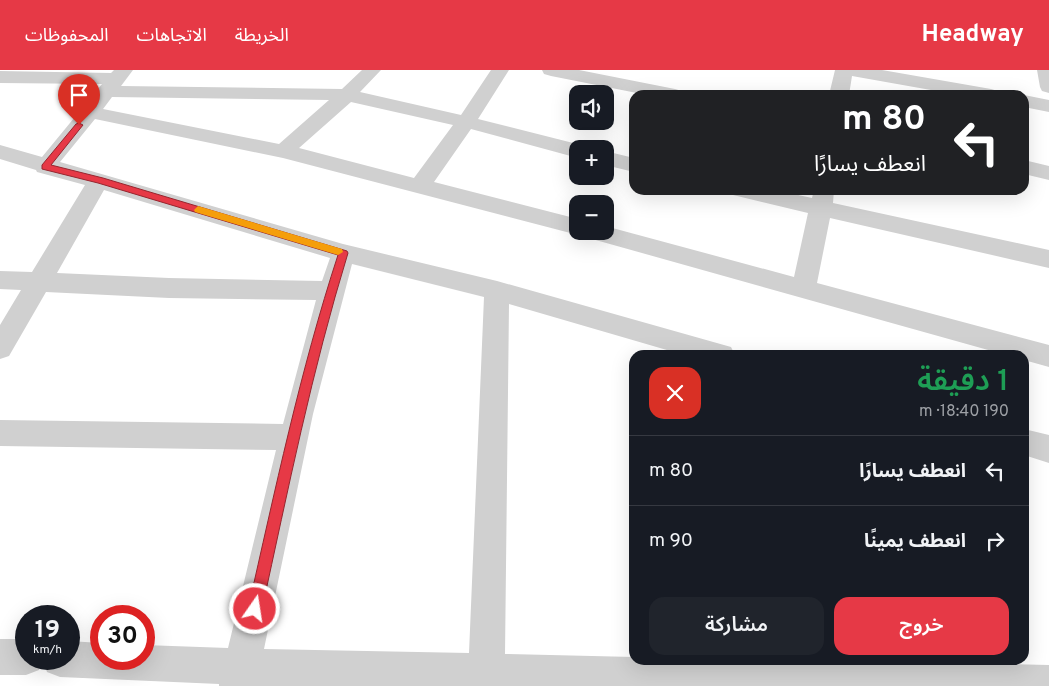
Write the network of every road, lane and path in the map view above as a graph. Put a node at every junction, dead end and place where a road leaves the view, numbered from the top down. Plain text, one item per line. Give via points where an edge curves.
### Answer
1 (372, 70) edge
2 (500, 70) edge
3 (551, 70) edge
4 (644, 70) edge
5 (844, 70) edge
6 (851, 70) edge
7 (1046, 70) edge
8 (0, 77) edge
9 (115, 80) edge
10 (1049, 86) edge
11 (636, 87) junction
12 (651, 90) edge
13 (840, 90) edge
14 (963, 90) edge
15 (347, 95) junction
16 (1029, 102) edge
17 (1049, 106) edge
18 (90, 112) junction
19 (466, 122) junction
20 (569, 149) edge
21 (283, 151) junction
22 (0, 152) edge
23 (614, 160) edge
24 (629, 164) edge
25 (45, 167) junction
26 (1029, 168) edge
27 (1049, 173) edge
28 (99, 180) junction
29 (419, 187) junction
30 (782, 195) edge
31 (822, 200) edge
32 (569, 225) edge
33 (614, 237) edge
34 (343, 253) junction
35 (1049, 259) edge
36 (0, 280) edge
37 (38, 281) junction
38 (804, 288) junction
39 (331, 291) junction
40 (496, 291) junction
41 (0, 348) edge
42 (704, 350) edge
43 (1027, 350) edge
44 (1029, 350) edge
45 (1049, 356) edge
46 (0, 433) edge
47 (294, 437) junction
48 (0, 657) edge
49 (15, 657) edge
50 (80, 661) edge
51 (239, 676) edge
52 (906, 676) edge
53 (487, 679) edge
54 (1049, 683) edge

1 - 15 street
2 - 19 street
3 - 11 street
4 - 11 street
5 - 13 street
6 - 14 street
7 - 10 street
8 - 9 street
9 - 15 street
9 - 18 street
11 - 12 street
15 - 19 street
15 - 21 street
16 - 17 street
18 - 21 street
18 - 25 street
19 - 20 street
19 - 29 street
21 - 29 street
22 - 25 street
23 - 24 street
25 - 28 street
26 - 27 street
28 - 34 street
28 - 37 street
29 - 32 street
30 - 31 street
31 - 35 street
31 - 38 street
33 - 38 street
34 - 39 street
34 - 40 street
36 - 37 street
37 - 39 street via 168,288
37 - 41 street
38 - 43 street
39 - 47 street
40 - 42 street
40 - 53 street
44 - 45 street
46 - 47 street
47 - 51 street
48 - 49 street
50 - 51 street
51 - 53 street
52 - 53 street
52 - 54 street

